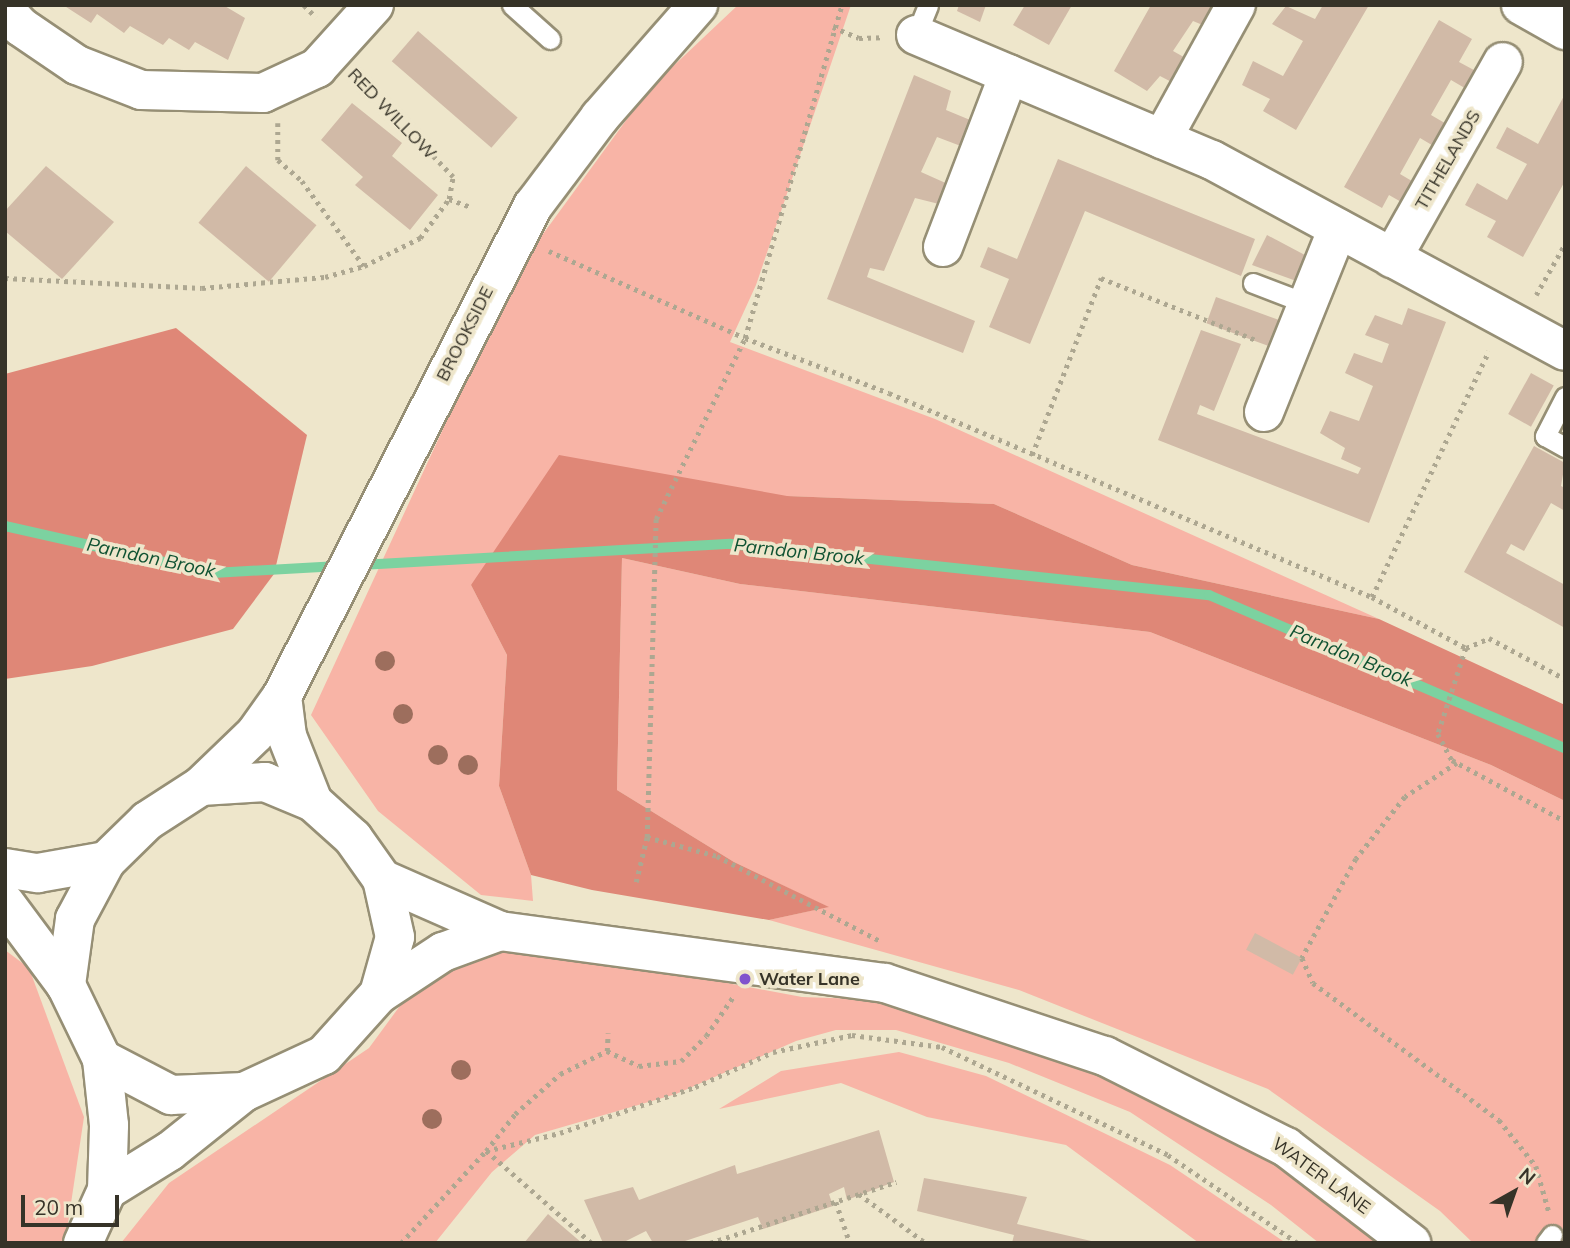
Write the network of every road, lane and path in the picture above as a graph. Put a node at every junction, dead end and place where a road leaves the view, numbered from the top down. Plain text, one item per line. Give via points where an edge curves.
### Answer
1 (374, 5) edge
2 (512, 5) edge
3 (698, 5) edge
4 (842, 5) edge
5 (1236, 5) edge
6 (1521, 5) edge
7 (922, 20) edge
8 (11, 27) edge
9 (833, 27) junction
10 (1565, 30) edge
11 (550, 38) dead end
12 (332, 51) junction
13 (1503, 62) dead end
14 (1009, 74) junction
15 (278, 86) junction
16 (1162, 139) junction
17 (450, 199) junction
18 (471, 207) dead end
19 (1338, 228) junction
20 (1565, 244) edge
21 (943, 247) dead end
22 (548, 251) dead end
23 (1392, 258) junction
24 (364, 266) junction
25 (5, 278) edge
26 (1252, 283) dead end
27 (1308, 304) junction
28 (1512, 322) junction
29 (745, 338) junction
30 (1565, 352) edge
31 (1288, 353) junction
32 (1565, 397) edge
33 (1264, 412) dead end
34 (1565, 447) edge
35 (1032, 455) junction
36 (1372, 597) junction
37 (1466, 648) junction
38 (1565, 679) edge
39 (282, 695) junction
40 (1457, 763) junction
41 (201, 786) junction
42 (313, 802) junction
43 (1565, 821) edge
44 (647, 837) junction
45 (106, 861) junction
46 (5, 868) edge
47 (382, 879) junction
48 (636, 882) dead end
49 (5, 903) edge
50 (500, 931) junction
51 (882, 942) dead end
52 (66, 985) junction
53 (737, 991) dead end
54 (379, 994) junction
55 (608, 1033) dead end
56 (607, 1051) junction
57 (102, 1059) junction
58 (244, 1092) junction
59 (486, 1151) junction
60 (896, 1182) dead end
61 (107, 1190) junction
62 (859, 1194) junction
63 (836, 1202) junction
64 (737, 1234) junction
65 (1549, 1239) edge
66 (83, 1243) edge
67 (401, 1243) edge
68 (591, 1243) edge
69 (710, 1243) edge
70 (740, 1243) edge
71 (850, 1243) edge
72 (926, 1243) edge
73 (1298, 1243) edge
74 (1411, 1243) edge

1 - 12 street
2 - 11 lane
3 - 39 street, BROOKSIDE via 600,117 533,206
4 - 9 path
5 - 16 street
6 - 10 street
7 - 9 path via 859,38
7 - 14 street
8 - 15 street via 78,65 141,90 263,93
9 - 29 path
12 - 15 street via 317,68
12 - 17 path, RED WILLOW via 453,177
13 - 23 street, TITHELANDS
14 - 16 street
14 - 21 street
15 - 24 path via 278,160 302,181
16 - 19 street via 1212,160
17 - 18 path
17 - 24 path via 420,238
19 - 23 street
19 - 27 street
20 - 28 path
22 - 29 path
23 - 28 street
24 - 25 path via 326,277 202,289
26 - 27 lane
27 - 31 street
28 - 30 street
28 - 36 path
29 - 35 path
29 - 44 path via 656,519
31 - 33 street
31 - 35 path via 1101,278
32 - 34 lane via 1545,436
35 - 36 path
36 - 37 path
37 - 38 path via 1489,638
37 - 40 path via 1438,734
39 - 41 street, BROOKSIDE via 255,734
39 - 42 street via 287,736
40 - 43 path
40 - 65 path via 1405,797 1356,859 1302,958 1313,983 1499,1120 1535,1166 1548,1202
41 - 42 street via 265,782
41 - 45 street, BROOKSIDE via 147,821
42 - 47 street via 353,838
44 - 48 path
44 - 51 path via 717,856
45 - 46 street via 38,873
45 - 52 street, BROOKSIDE via 75,919
47 - 50 street, WATER LANE
47 - 54 street via 395,937
49 - 52 street
50 - 54 street, WATER LANE via 443,952
50 - 74 street, WATER LANE via 885,984 1105,1056 1286,1147
52 - 57 street
53 - 56 path via 706,1036 681,1060 639,1066
54 - 58 street via 324,1055
55 - 56 path
56 - 59 path via 559,1074 515,1114
57 - 58 street via 170,1094
57 - 61 street
58 - 61 street via 170,1152
59 - 67 path
59 - 68 path
59 - 73 path via 560,1133 695,1087 773,1052 852,1035 942,1047 1168,1156
60 - 62 path
61 - 66 street
62 - 63 path
62 - 72 path
63 - 64 path
63 - 71 path
64 - 69 path
64 - 70 path

